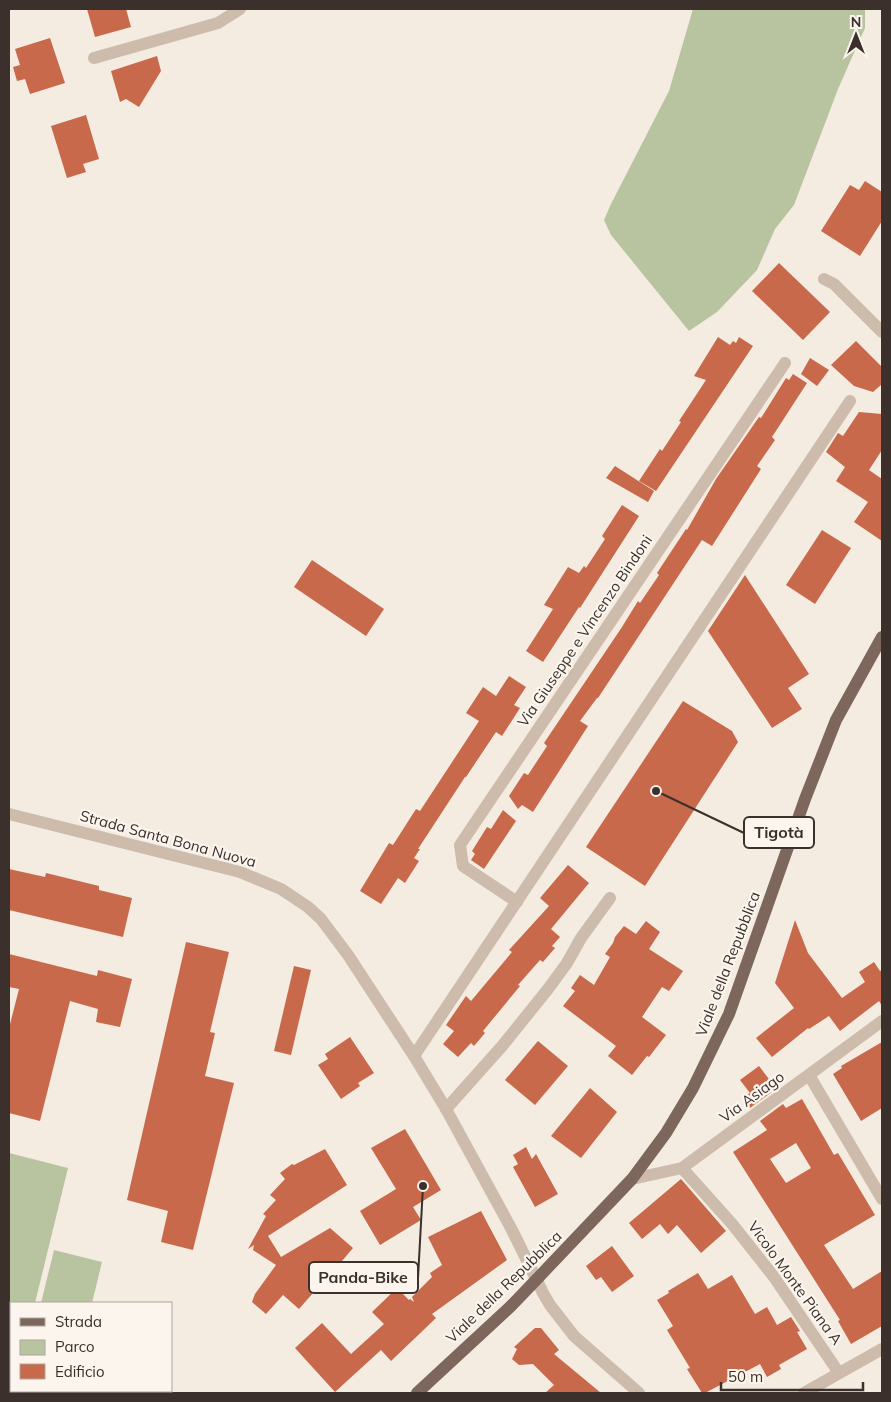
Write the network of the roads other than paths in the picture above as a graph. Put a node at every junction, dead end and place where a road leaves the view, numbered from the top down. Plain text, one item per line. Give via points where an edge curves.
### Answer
1 (240, 9) edge
2 (94, 58) dead end
3 (824, 278) dead end
4 (882, 332) edge
5 (785, 364) dead end
6 (850, 401) dead end
7 (882, 637) edge
8 (9, 814) edge
9 (610, 898) dead end
10 (517, 902) junction
11 (882, 1021) edge
12 (414, 1056) junction
13 (808, 1076) junction
14 (446, 1109) junction
15 (682, 1168) junction
16 (632, 1180) junction
17 (882, 1199) edge
18 (536, 1280) junction
19 (882, 1348) edge
20 (839, 1373) junction
21 (417, 1393) edge
22 (639, 1393) edge
23 (804, 1393) edge

1 - 2 street via 218,23
3 - 4 street
5 - 10 street, Via Giuseppe e Vincenzo Bindoni via 460,845 463,866
6 - 10 street
7 - 16 main road, Viale della Repubblica via 836,720 729,1014 712,1051 666,1133
8 - 12 street, Strada Santa Bona Nuova via 240,872 281,889 308,907 327,926
9 - 14 street via 548,989 504,1045
10 - 12 street
11 - 13 street, Via Asiago
12 - 14 street, Strada Santa Bona Nuova
13 - 15 street, Via Asiago
13 - 17 street
14 - 18 street, Strada Santa Bona Nuova
15 - 16 street, Via Asiago
15 - 20 street, Vicolo Monte Piana A via 733,1225 774,1278
16 - 18 main road, Viale della Repubblica
18 - 21 main road, Viale della Repubblica
18 - 22 street, Strada Santa Bona Nuova via 574,1336
19 - 20 street
20 - 23 street

